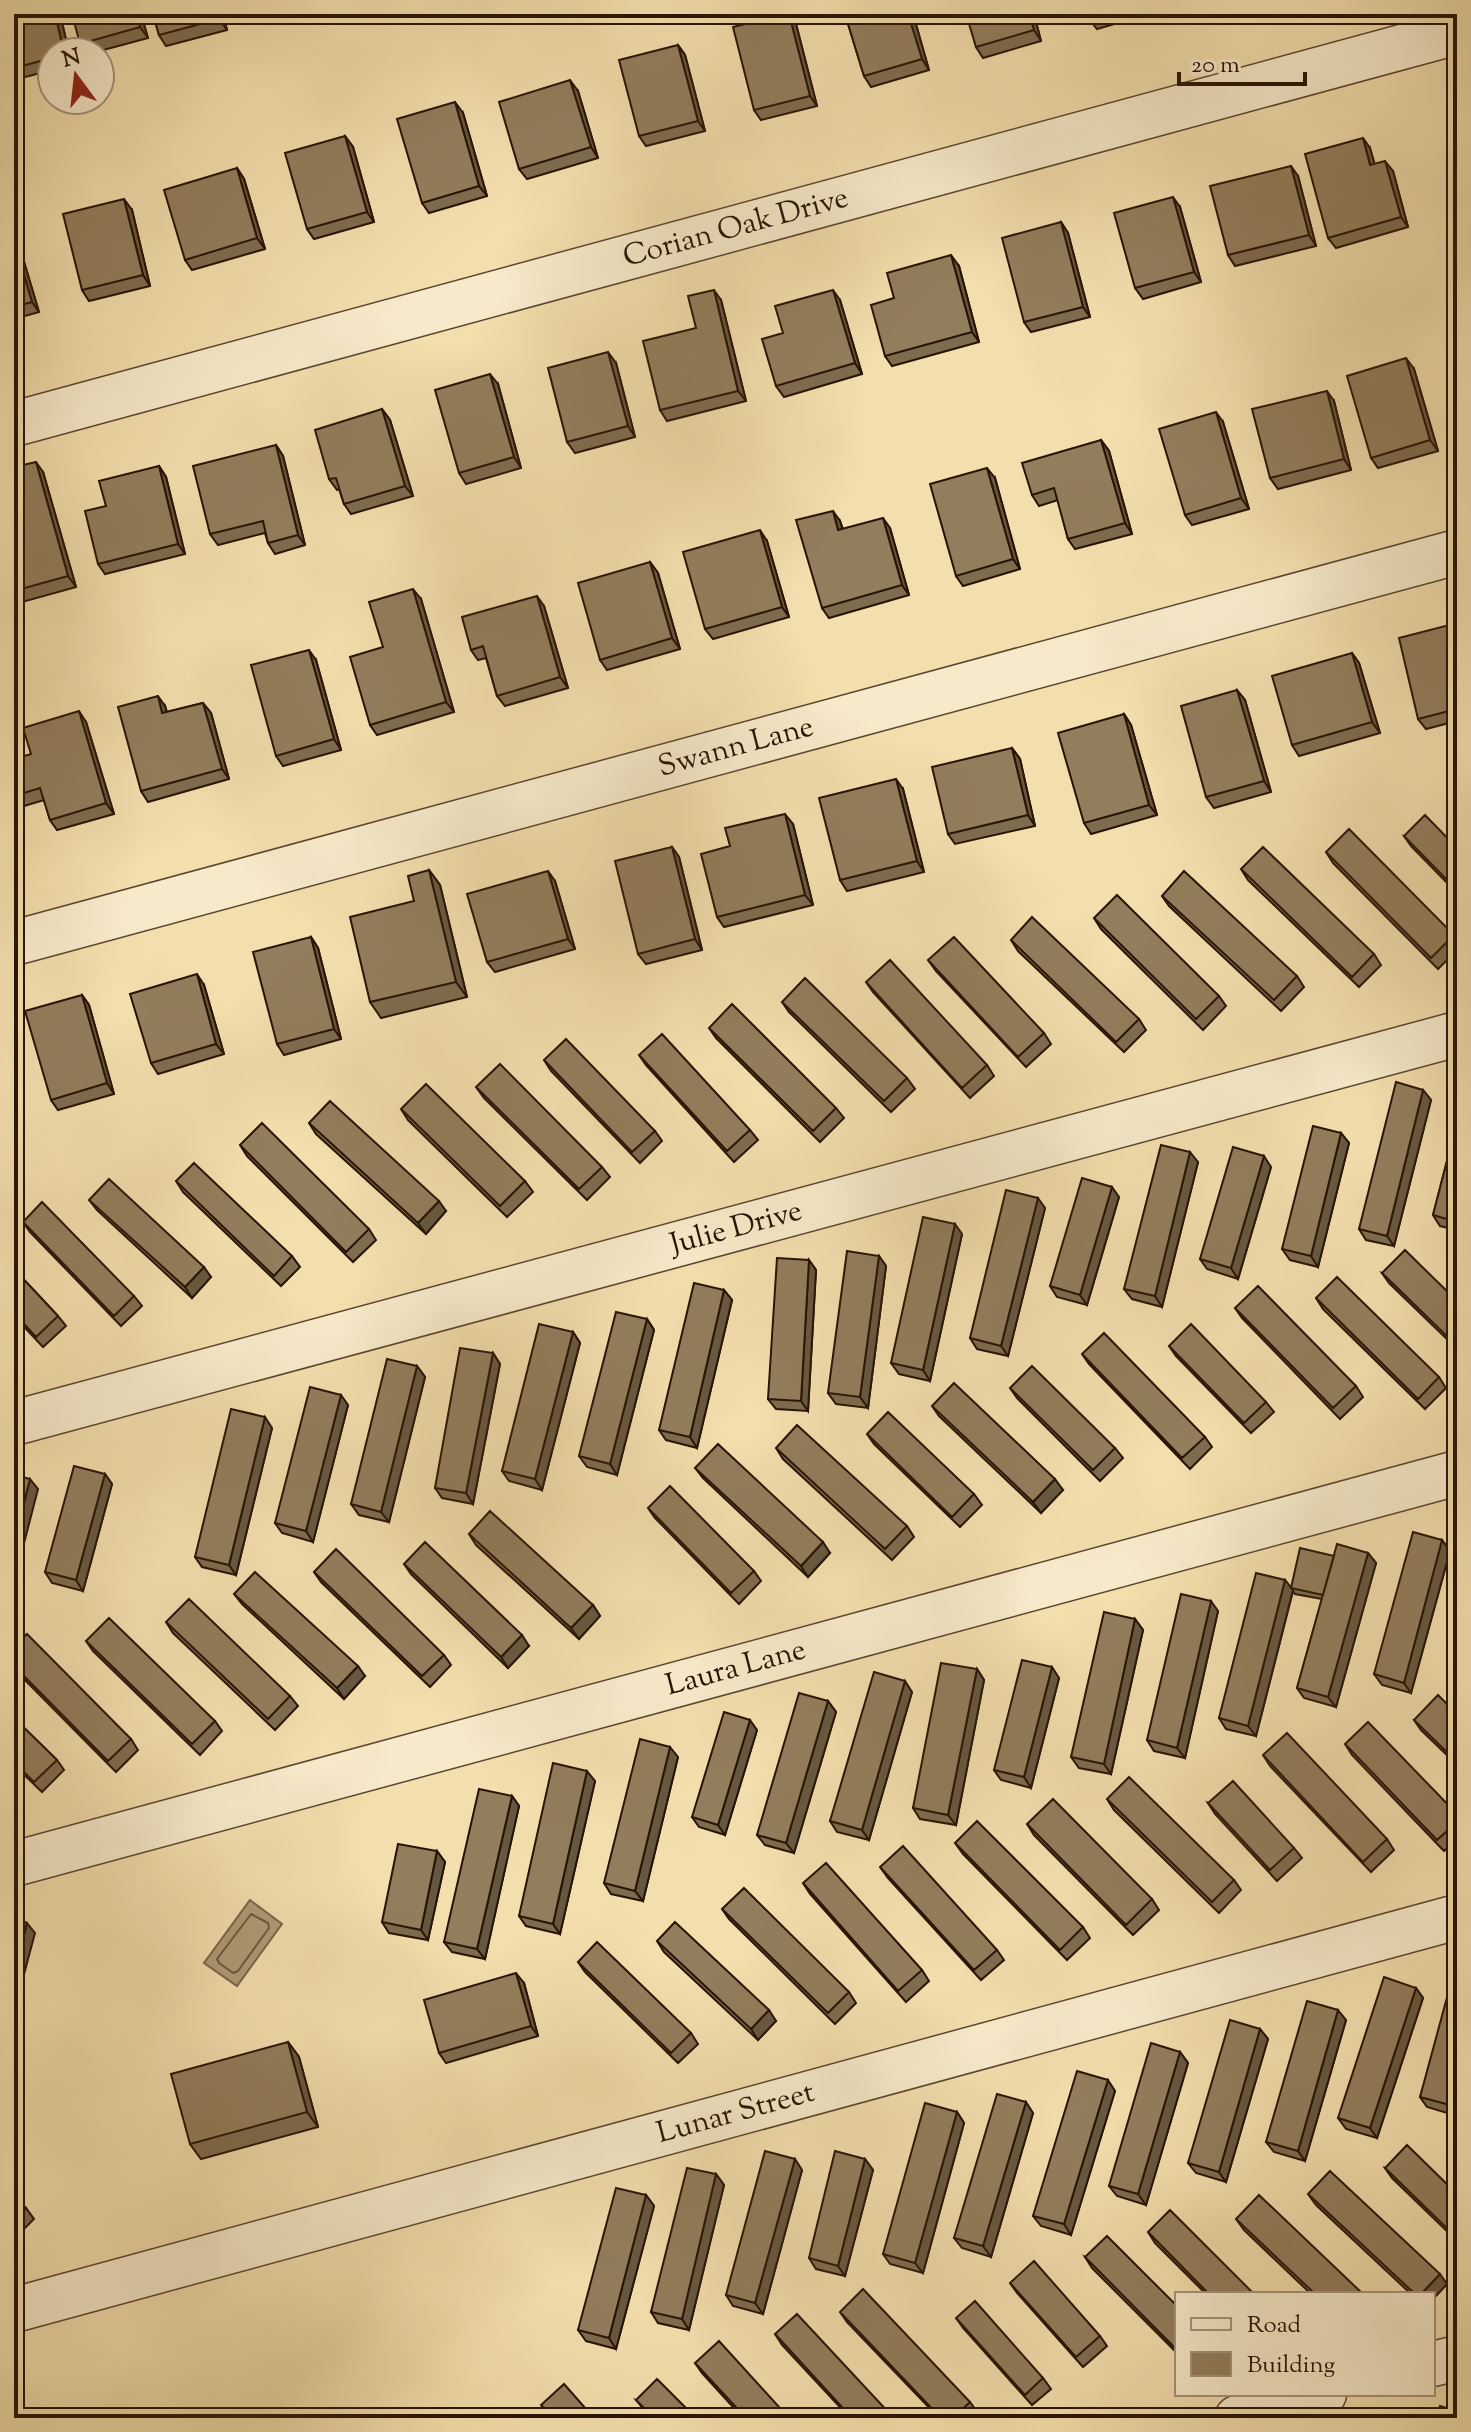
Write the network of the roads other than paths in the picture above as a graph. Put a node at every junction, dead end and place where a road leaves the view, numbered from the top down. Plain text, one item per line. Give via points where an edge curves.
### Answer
1 (1457, 32) edge
2 (14, 424) edge
3 (1457, 552) edge
4 (14, 943) edge
5 (1457, 1034) edge
6 (14, 1423) edge
7 (1457, 1473) edge
8 (14, 1864) edge
9 (1457, 1917) edge
10 (14, 2310) edge
11 (1457, 2358) edge
12 (1435, 2364) edge
13 (1317, 2396) edge
14 (1237, 2418) edge

1 - 2 street, Corian Oak Drive
3 - 4 street, Swann Lane
5 - 6 street, Julie Drive
7 - 8 street, Laura Lane
9 - 10 street, Lunar Street
11 - 12 street
13 - 14 street

